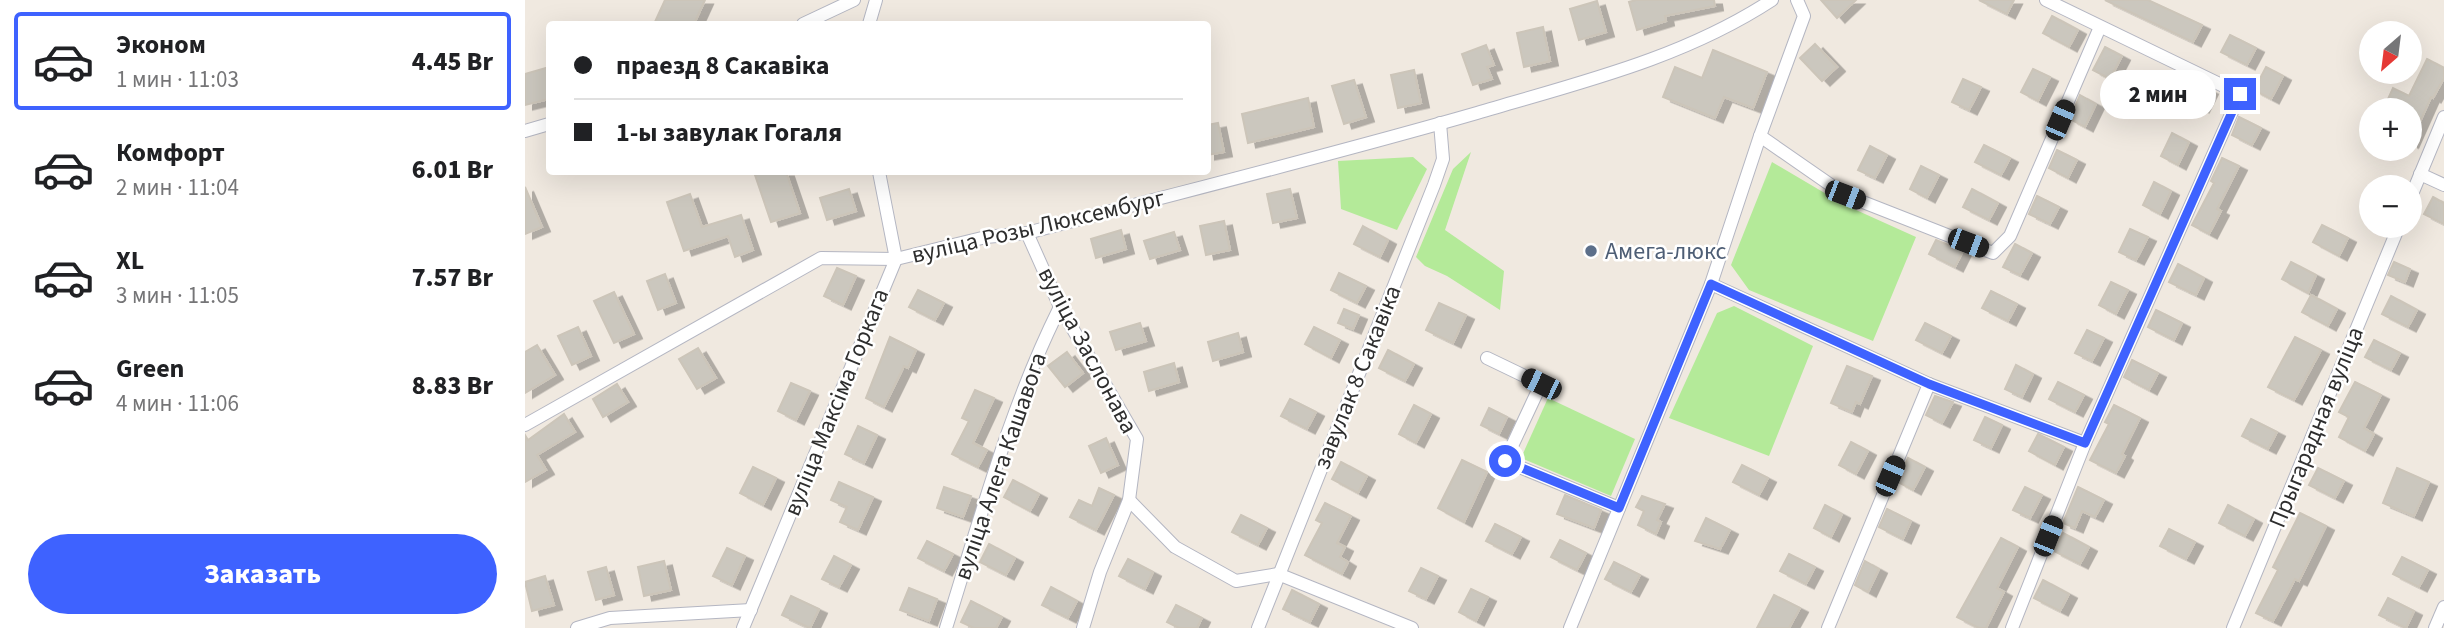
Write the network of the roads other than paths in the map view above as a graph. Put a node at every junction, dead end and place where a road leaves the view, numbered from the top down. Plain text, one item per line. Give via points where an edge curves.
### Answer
1 (854, 0) edge
2 (876, 0) edge
3 (1772, 0) edge
4 (1797, 0) edge
5 (2046, 0) edge
6 (809, 21) edge
7 (870, 21) edge
8 (2100, 27) junction
9 (2444, 117) edge
10 (1440, 123) junction
11 (546, 125) edge
12 (525, 131) edge
13 (1760, 136) junction
14 (2420, 174) joint
15 (880, 175) edge
16 (2444, 185) edge
17 (1027, 233) junction
18 (2394, 238) edge
19 (896, 259) junction
20 (1711, 284) junction
21 (1060, 307) junction
22 (1487, 358) dead end
23 (1929, 384) junction
24 (525, 425) edge
25 (2085, 443) junction
26 (1129, 500) junction
27 (1619, 508) junction
28 (1278, 574) junction
29 (2444, 607) edge
30 (751, 610) junction
31 (577, 628) edge
32 (743, 628) edge
33 (946, 628) edge
34 (1083, 628) edge
35 (1258, 628) edge
36 (1412, 628) edge
37 (1570, 628) edge
38 (1828, 628) edge
39 (2012, 628) edge
40 (2233, 628) edge
41 (2435, 628) edge

1 - 6 street
2 - 7 street
3 - 10 street, вуліца Розы Люксембург via 1745,18 1632,69
4 - 13 street via 1804,16
5 - 8 street
8 - 13 street via 2010,236 1993,253 1845,195
8 - 25 street via 2240,94
9 - 14 street
10 - 17 street, вуліца Розы Люксембург
10 - 28 street, завулак 8 Сакавіка via 1443,159 1434,185
11 - 12 street
13 - 20 street
14 - 16 street
15 - 19 street, вуліца Максіма Горкага
17 - 19 street, вуліца Розы Люксембург via 986,237
17 - 21 street, вуліца Заслонава
18 - 40 street, Прыгарадная вуліца
19 - 24 street, вуліца Розы Люксембург via 821,258
19 - 30 street, вуліца Максіма Горкага
20 - 23 street
20 - 27 street
21 - 26 street, вуліца Заслонава via 1137,439
21 - 33 street, вуліца Алега Кашавога via 1014,414
22 - 27 street via 1541,384 1505,461
23 - 25 street
23 - 38 street
25 - 39 street
26 - 28 street via 1175,547 1236,581
26 - 34 street, вуліца Заслонава
27 - 37 street
28 - 35 street, завулак 8 Сакавіка
28 - 36 street
29 - 41 street
30 - 31 street via 610,618
30 - 32 street, вуліца Максіма Горкага

